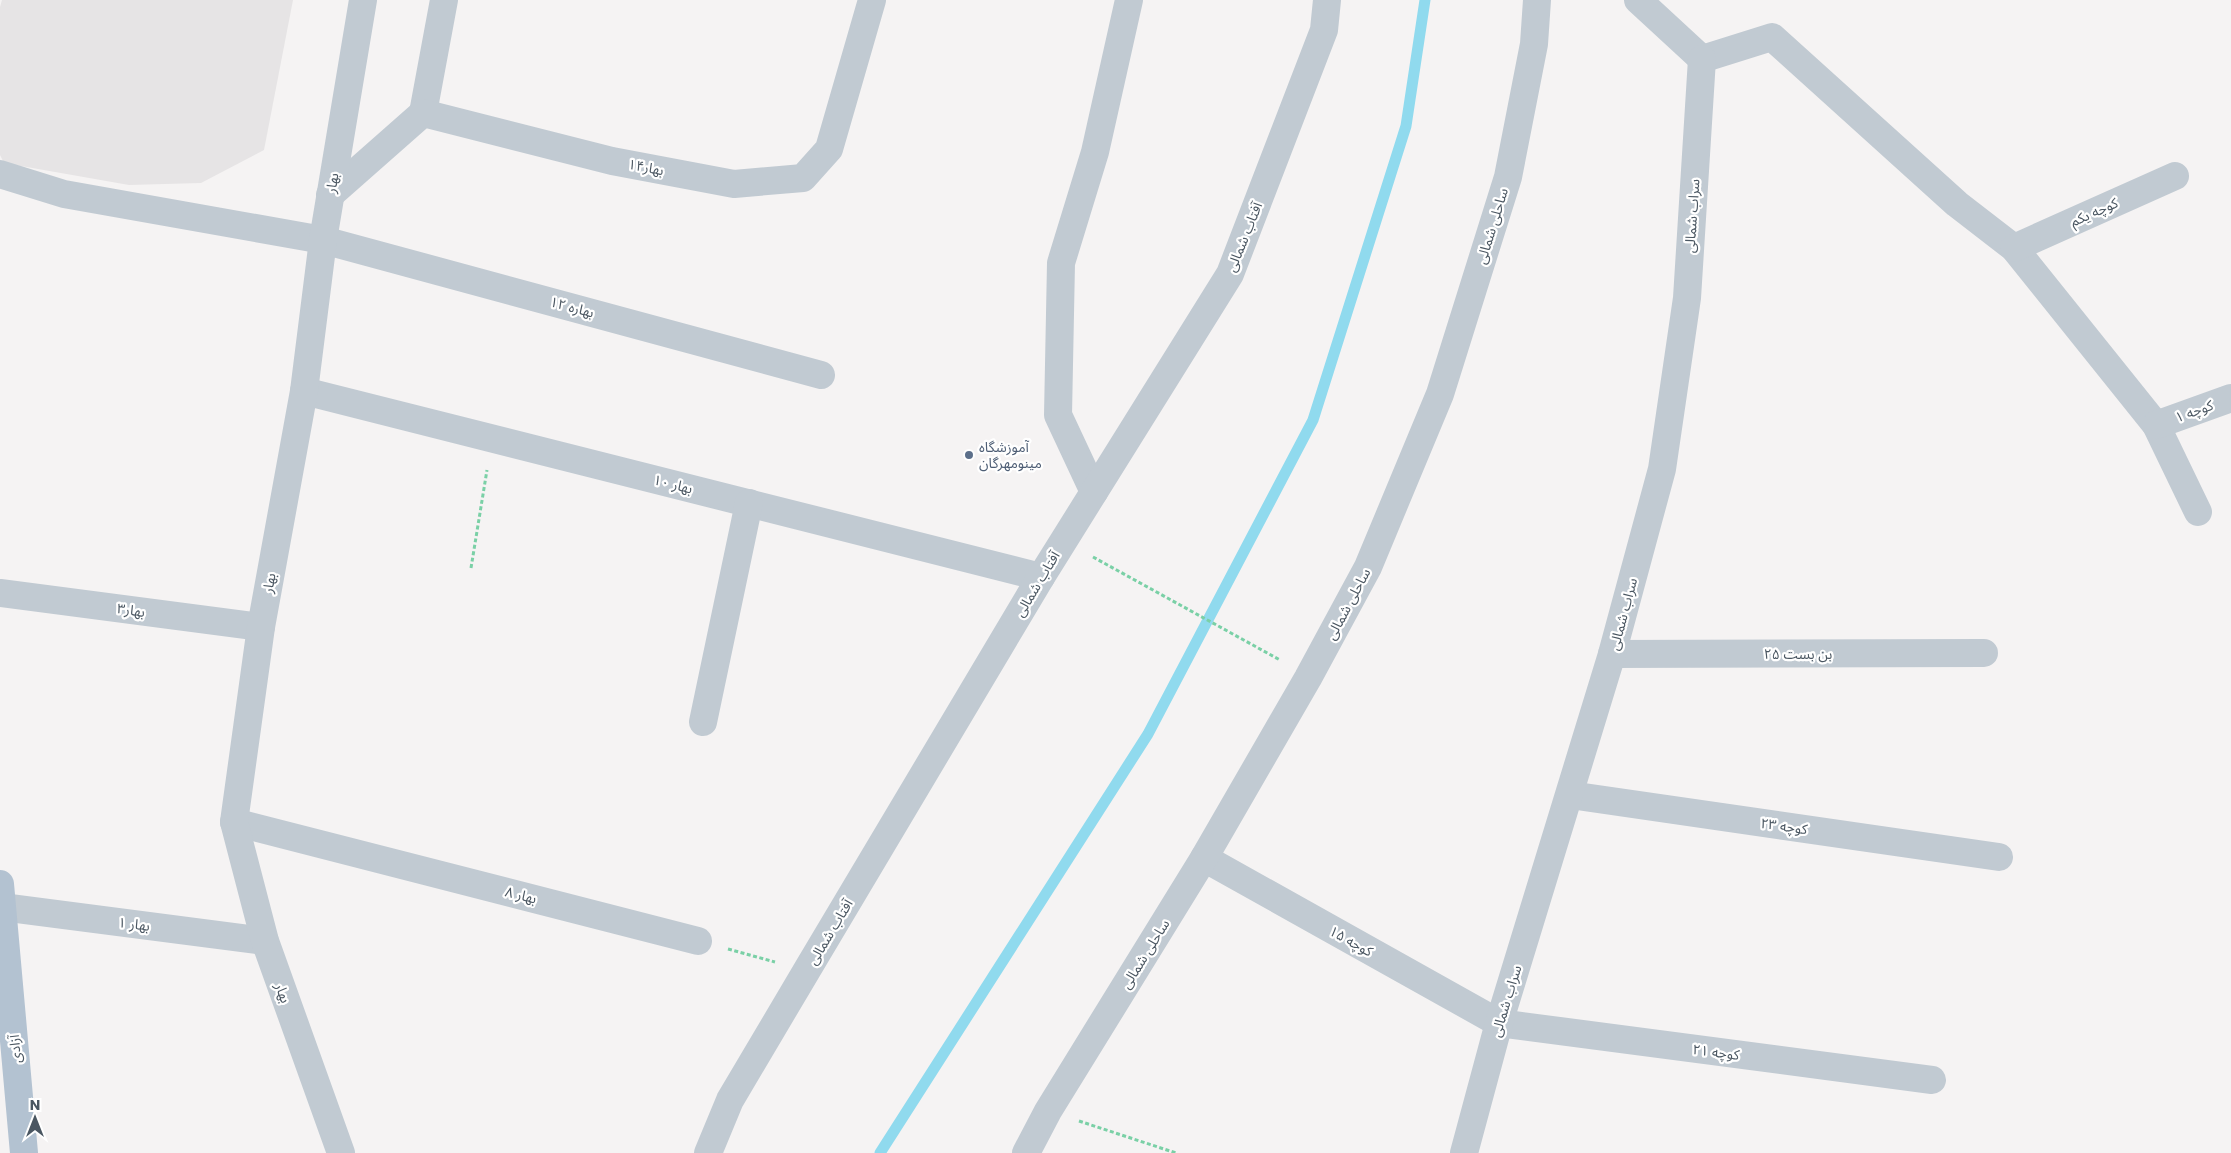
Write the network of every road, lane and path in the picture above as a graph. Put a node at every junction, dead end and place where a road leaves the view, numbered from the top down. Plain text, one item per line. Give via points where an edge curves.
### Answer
1 (363, 0) edge
2 (444, 0) edge
3 (872, 0) edge
4 (1129, 0) edge
5 (1327, 0) edge
6 (1537, 0) edge
7 (1638, 0) edge
8 (1702, 59) junction
9 (423, 113) junction
10 (0, 174) edge
11 (2175, 176) dead end
12 (330, 195) junction
13 (323, 240) junction
14 (2014, 248) junction
15 (821, 375) dead end
16 (304, 391) junction
17 (2231, 398) edge
18 (2156, 425) junction
19 (492, 438) junction
20 (1094, 492) junction
21 (749, 503) junction
22 (2198, 512) dead end
23 (1064, 540) junction
24 (471, 568) dead end
25 (1041, 577) junction
26 (0, 593) edge
27 (261, 627) junction
28 (1984, 653) dead end
29 (1612, 654) junction
30 (1274, 656) dead end
31 (703, 722) dead end
32 (1570, 795) junction
33 (234, 822) junction
34 (1999, 857) dead end
35 (1204, 858) junction
36 (1, 895) edge
37 (265, 941) junction
38 (698, 941) joint
39 (807, 970) junction
40 (1499, 1023) junction
41 (1932, 1080) dead end
42 (1048, 1111) junction
43 (24, 1153) edge
44 (341, 1153) edge
45 (708, 1153) edge
46 (1026, 1153) edge
47 (1176, 1153) edge
48 (1464, 1153) edge

1 - 12 street, بهار
2 - 9 street
3 - 9 street, بهار۱۴ via 829,149 803,178 734,184 612,161
4 - 20 street via 1095,152 1061,264 1058,415
5 - 20 street, آفتاب شمالی via 1324,30 1230,274
6 - 35 street, ساحلی شمالی via 1534,44 1508,177 1440,394 1368,567
7 - 8 street
8 - 14 street via 1772,37 1956,204
8 - 29 street, سراب شمالی via 1687,298 1662,469
9 - 12 street
10 - 13 street, بهاره ۱۲ via 64,194
11 - 14 street, کوچه یکم
12 - 13 street, بهار
13 - 15 street, بهاره ۱۲
13 - 16 street, بهار
14 - 18 street
16 - 19 street, بهار ۱۰
16 - 27 street, بهار
17 - 18 street, کوچه ۱
18 - 22 street
19 - 21 street, بهار ۱۰
19 - 24 path
20 - 23 street, آفتاب شمالی
21 - 25 street, بهار ۱۰
21 - 31 street
23 - 25 street, آفتاب شمالی
23 - 30 path
25 - 39 street, آفتاب شمالی
26 - 27 street, بهار۳
27 - 33 street, بهار
28 - 29 street, بن بست ۲۵
29 - 32 street, سراب شمالی
32 - 34 street, کوچه ۲۳
32 - 40 street, سراب شمالی
33 - 37 street, بهار
33 - 38 street, بهار ۸
35 - 40 street, کوچه ۱۵
35 - 42 street, ساحلی شمالی
36 - 37 street, بهار ۱
36 - 43 main road, آزادی
37 - 44 street, بهار
38 - 39 path
39 - 45 street, آفتاب شمالی via 730,1100
40 - 41 street, کوچه ۲۱
40 - 48 street, سراب شمالی
42 - 46 street, ساحلی شمالی
42 - 47 path

